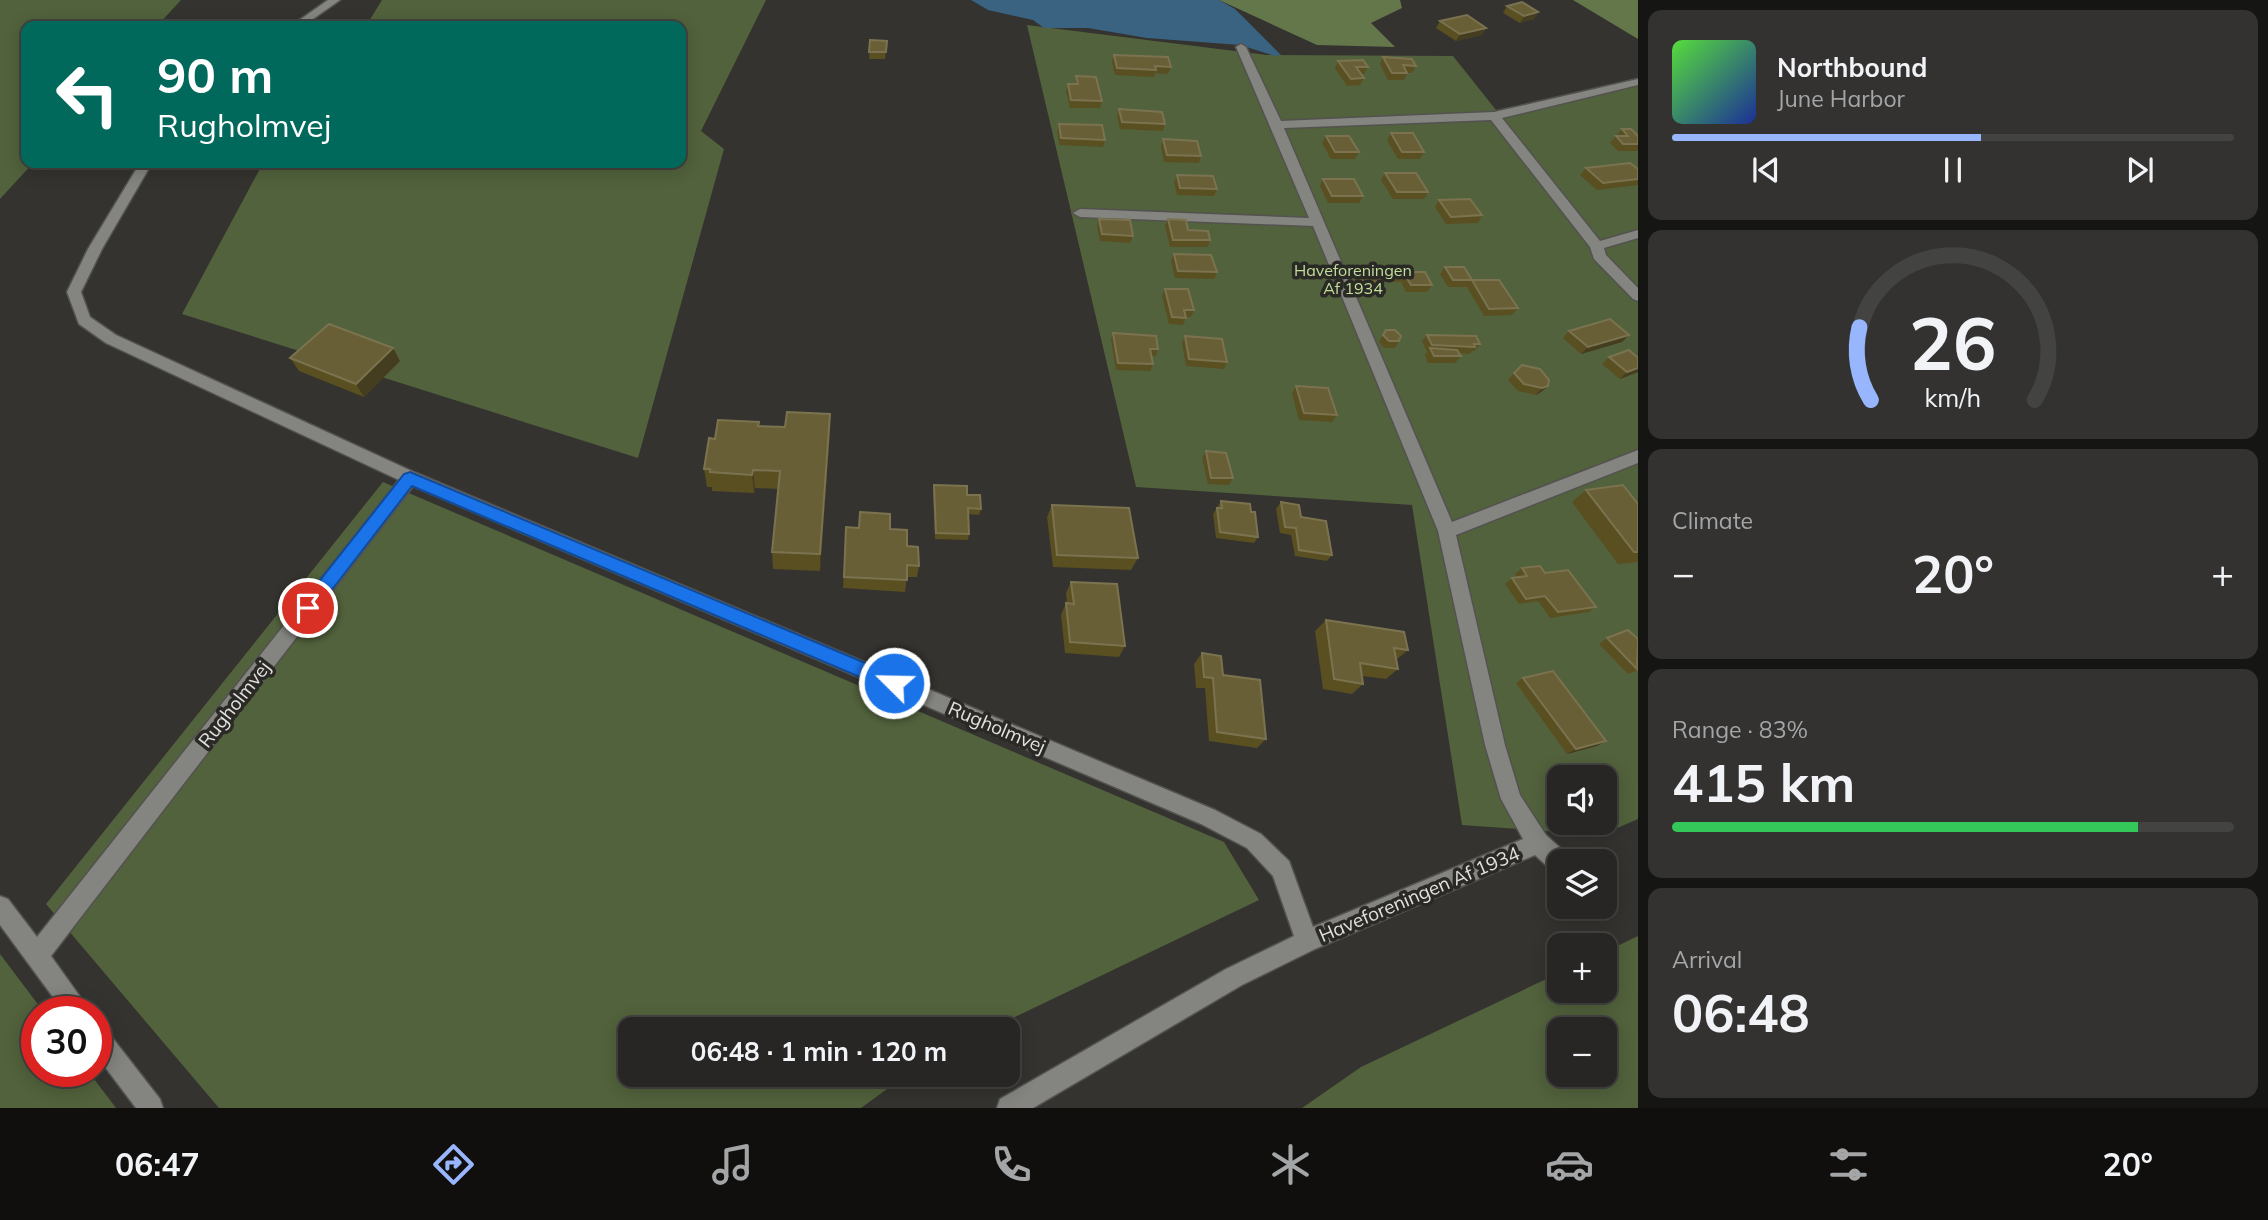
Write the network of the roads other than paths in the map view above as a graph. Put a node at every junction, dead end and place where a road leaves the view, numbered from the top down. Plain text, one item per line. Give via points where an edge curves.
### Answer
1 (335, 0) edge
2 (304, 21) edge
3 (1241, 47) dead end
4 (1638, 82) edge
5 (1494, 116) junction
6 (1277, 125) junction
7 (143, 168) edge
8 (1080, 213) dead end
9 (1317, 222) junction
10 (1638, 234) edge
11 (1597, 246) junction
12 (1638, 296) edge
13 (1638, 456) edge
14 (410, 478) junction
15 (1447, 531) junction
16 (1538, 843) junction
17 (1547, 851) edge
18 (0, 907) edge
19 (1307, 942) junction
20 (37, 956) junction
21 (67, 996) edge
22 (112, 1057) edge
23 (150, 1108) edge
24 (1009, 1108) edge

1 - 2 street
3 - 6 street, Haveforeningen Af 1934
4 - 5 street
5 - 6 street
5 - 11 street
6 - 9 street, Haveforeningen Af 1934
7 - 14 street via 74,292 84,320 111,339
8 - 9 street
9 - 15 street, Haveforeningen Af 1934
10 - 11 street
11 - 12 street via 1599,256
13 - 15 street
14 - 19 street, Rugholmvej via 1195,811 1254,841 1281,869
14 - 20 street, Rugholmvej
15 - 16 street, Haveforeningen Af 1934 via 1495,745 1511,799
16 - 17 street
16 - 19 street, Haveforeningen Af 1934
18 - 20 street
19 - 24 street via 1234,977
20 - 21 street
22 - 23 street

